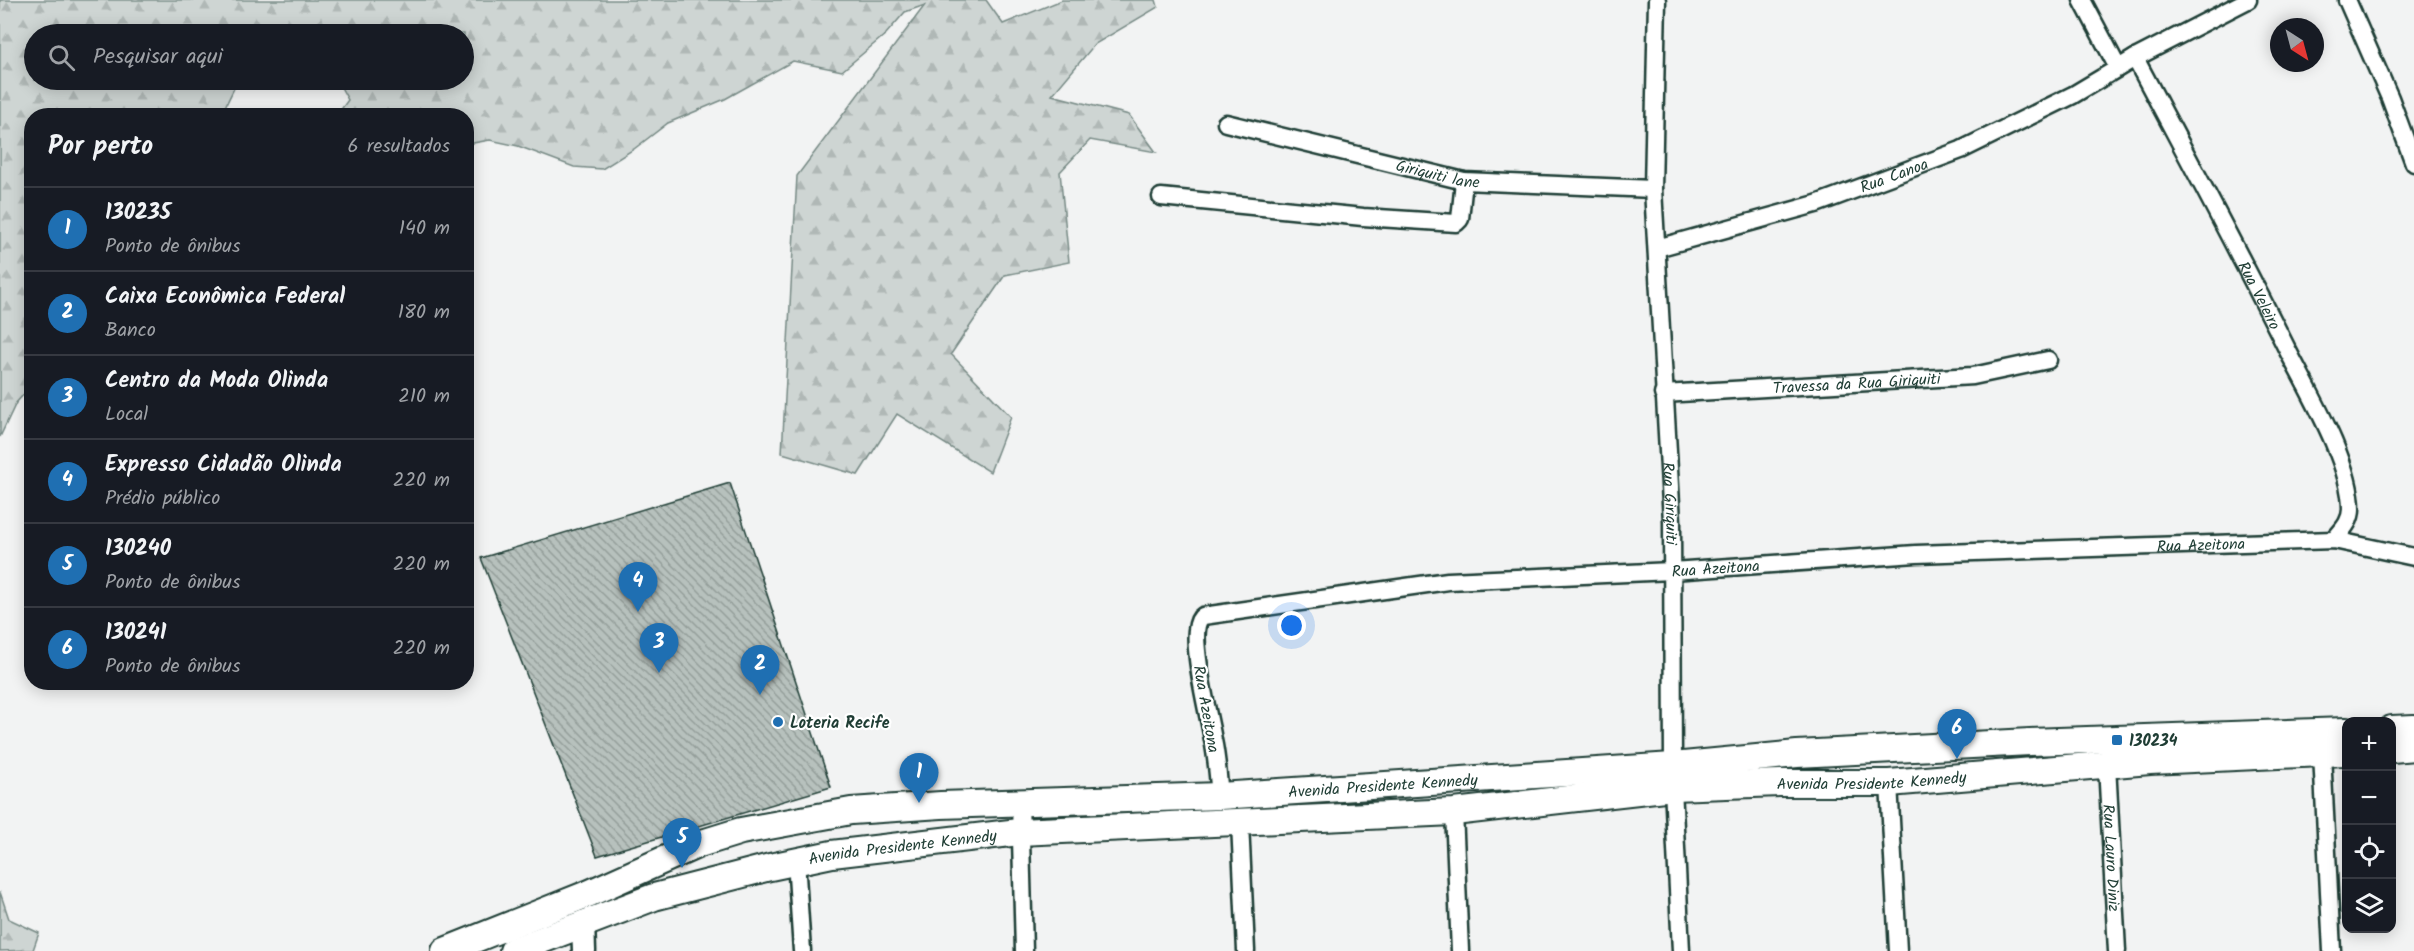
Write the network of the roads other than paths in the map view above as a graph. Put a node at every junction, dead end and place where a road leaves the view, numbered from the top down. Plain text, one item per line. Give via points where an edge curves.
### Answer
1 (1657, 0) edge
2 (2082, 0) edge
3 (2248, 0) edge
4 (2347, 0) edge
5 (2135, 58) junction
6 (2118, 68) junction
7 (1226, 123) dead end
8 (2414, 163) edge
9 (1464, 181) junction
10 (1653, 189) junction
11 (1161, 197) dead end
12 (1657, 244) junction
13 (2048, 360) dead end
14 (1663, 394) junction
15 (2334, 540) junction
16 (2414, 557) edge
17 (1672, 571) junction
18 (2414, 728) edge
19 (2396, 729) edge
20 (2342, 731) edge
21 (2414, 747) edge
22 (2396, 749) edge
23 (2334, 753) edge
24 (2107, 765) junction
25 (1673, 777) junction
26 (1889, 783) junction
27 (1220, 796) junction
28 (1020, 801) junction
29 (1454, 812) junction
30 (1240, 823) junction
31 (1019, 832) junction
32 (796, 861) junction
33 (583, 922) junction
34 (445, 951) edge
35 (513, 951) edge
36 (585, 951) edge
37 (802, 951) edge
38 (1024, 951) edge
39 (1246, 951) edge
40 (1460, 951) edge
41 (1681, 951) edge
42 (1898, 951) edge
43 (2118, 951) edge
44 (2332, 951) edge

1 - 10 street
2 - 6 street
3 - 5 street, Rua Canoa
4 - 8 street
5 - 6 street, Rua Canoa
5 - 15 street, Rua Veleiro via 2300,374 2344,473 2351,509
6 - 12 street, Rua Canoa via 1961,150 1891,178 1815,204
7 - 9 street, Giriquiti lane
9 - 10 street, Giriquiti lane
9 - 11 street via 1460,219 1456,223
10 - 12 street, Rua Giriquiti
12 - 14 street, Rua Giriquiti
13 - 14 street, Travessa da Rua Giriquiti via 1973,376
14 - 17 street, Rua Giriquiti
15 - 16 street, Rua Azeitona
15 - 17 street, Rua Azeitona via 1916,554
17 - 25 street, Rua Giriquiti
17 - 27 street, Rua Azeitona via 1448,581 1203,616 1197,624 1199,670 1214,740
18 - 19 main road
20 - 25 main road, Avenida Presidente Kennedy via 1797,754
21 - 22 main road
23 - 24 main road, Avenida Presidente Kennedy
23 - 44 street
24 - 26 main road, Avenida Presidente Kennedy
24 - 43 street, Rua Lauro Diniz
25 - 26 main road, Avenida Presidente Kennedy via 1780,783
25 - 27 main road, Avenida Presidente Kennedy
25 - 29 main road, Avenida Presidente Kennedy
25 - 41 street, Rua Giriquiti
26 - 42 street
27 - 28 main road, Avenida Presidente Kennedy
28 - 31 street
28 - 34 main road, Avenida Presidente Kennedy via 851,811 741,831 668,856 590,893
29 - 30 main road, Avenida Presidente Kennedy
29 - 40 street
30 - 31 main road, Avenida Presidente Kennedy
30 - 39 street
31 - 32 main road, Avenida Presidente Kennedy
31 - 38 street
32 - 33 main road, Avenida Presidente Kennedy via 691,885
32 - 37 street
33 - 35 main road, Avenida Presidente Kennedy
33 - 36 street

